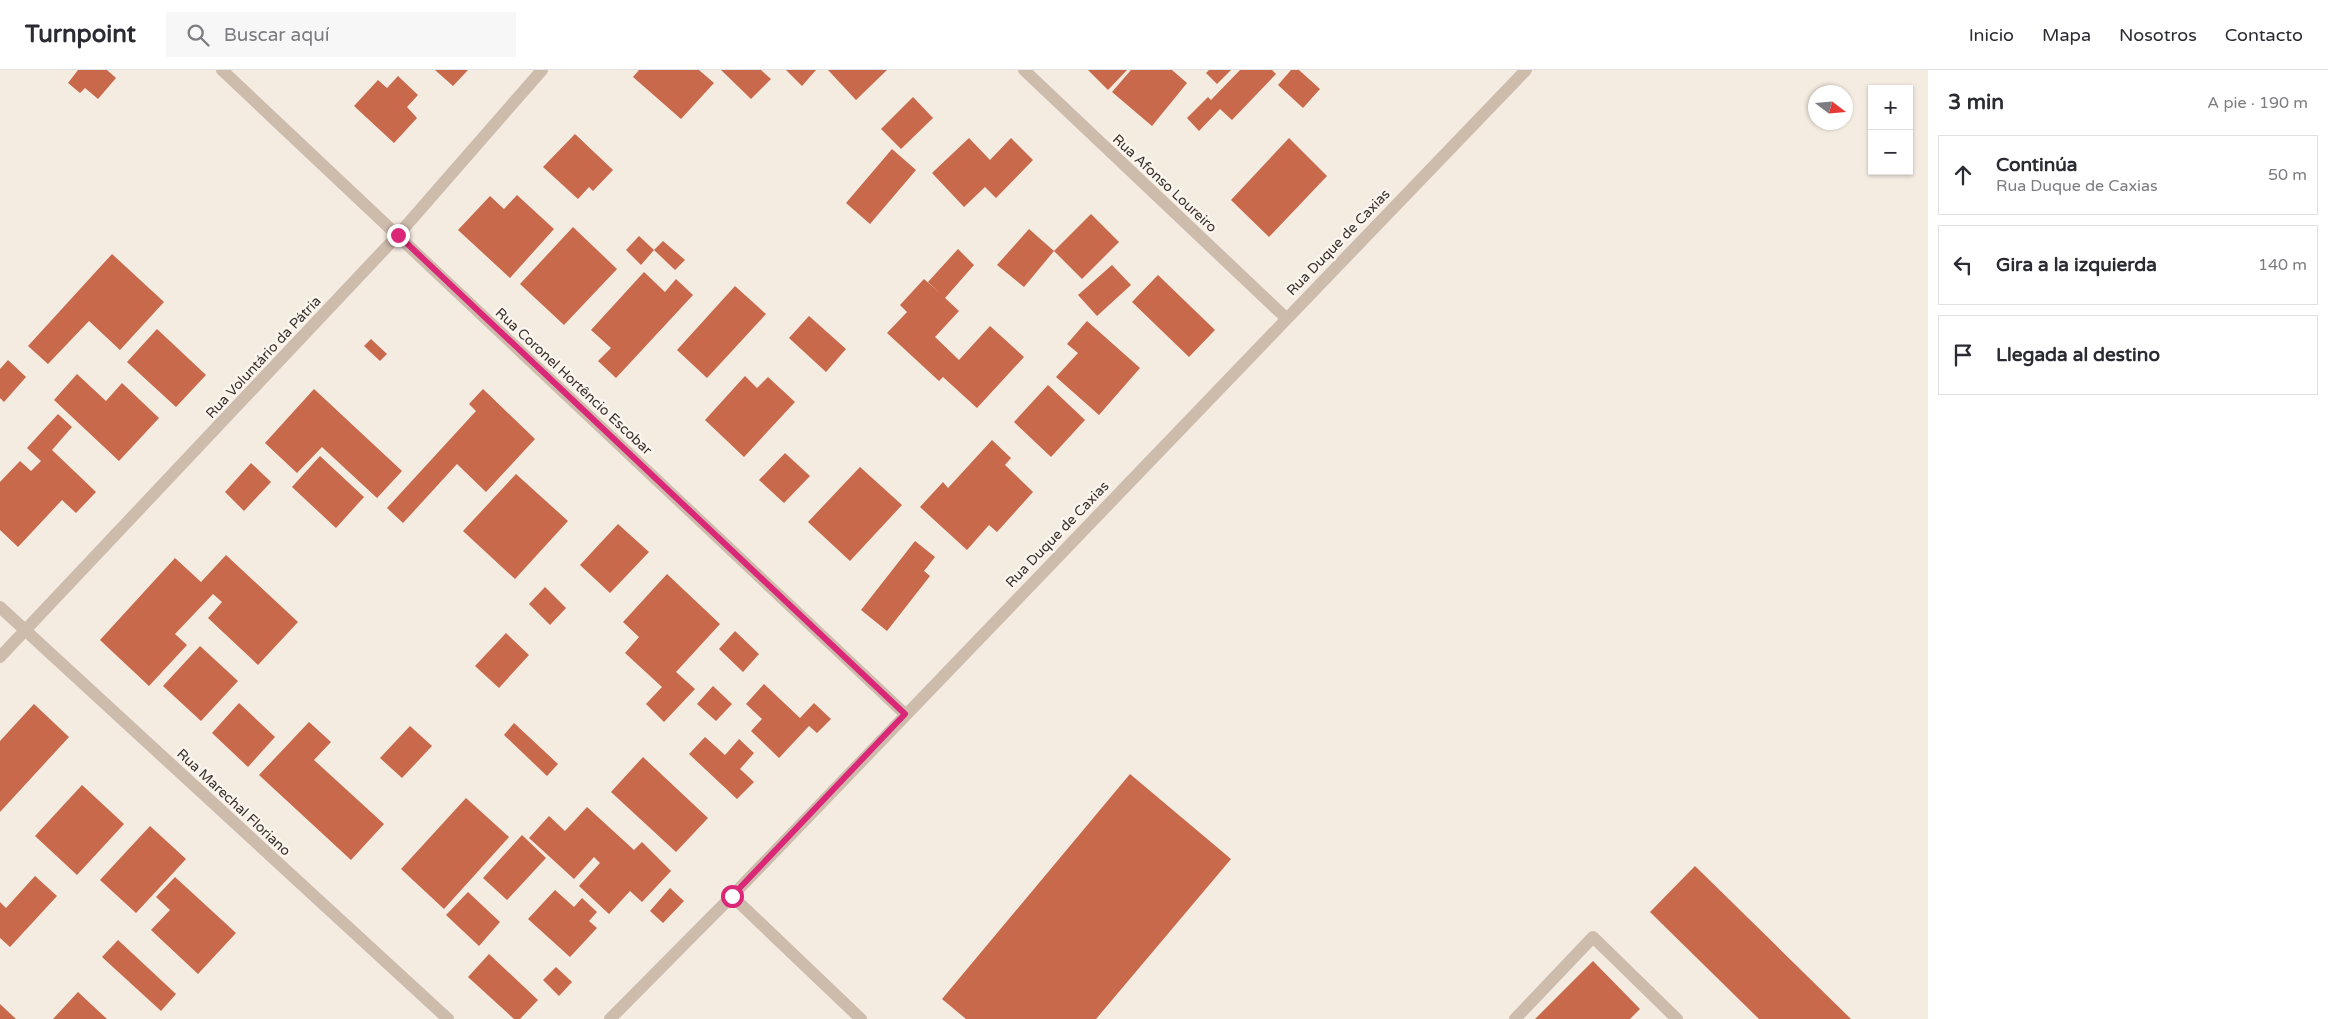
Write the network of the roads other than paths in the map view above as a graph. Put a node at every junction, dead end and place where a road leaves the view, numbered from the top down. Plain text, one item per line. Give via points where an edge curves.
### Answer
1 (222, 70) edge
2 (542, 70) edge
3 (1024, 70) edge
4 (1526, 70) edge
5 (398, 235) junction
6 (1286, 318) junction
7 (0, 607) edge
8 (26, 631) junction
9 (0, 658) edge
10 (905, 714) junction
11 (732, 896) junction
12 (448, 1019) edge
13 (610, 1019) edge
14 (861, 1019) edge
15 (1515, 1019) edge
16 (1677, 1019) edge

1 - 5 street, Rua Coronel Hortêncio Escobar
2 - 5 street, Rua Voluntário da Pátria
3 - 6 street, Rua Afonso Loureiro
4 - 6 street, Rua Duque de Caxias
5 - 8 street, Rua Voluntário da Pátria
5 - 10 street, Rua Coronel Hortêncio Escobar
6 - 10 street, Rua Duque de Caxias
7 - 8 street, Rua Marechal Floriano
8 - 9 street, Rua Voluntário da Pátria
8 - 12 street, Rua Marechal Floriano
10 - 11 street, Rua Duque de Caxias
11 - 13 street, Rua Duque de Caxias
11 - 14 street
15 - 16 street via 1593,937

